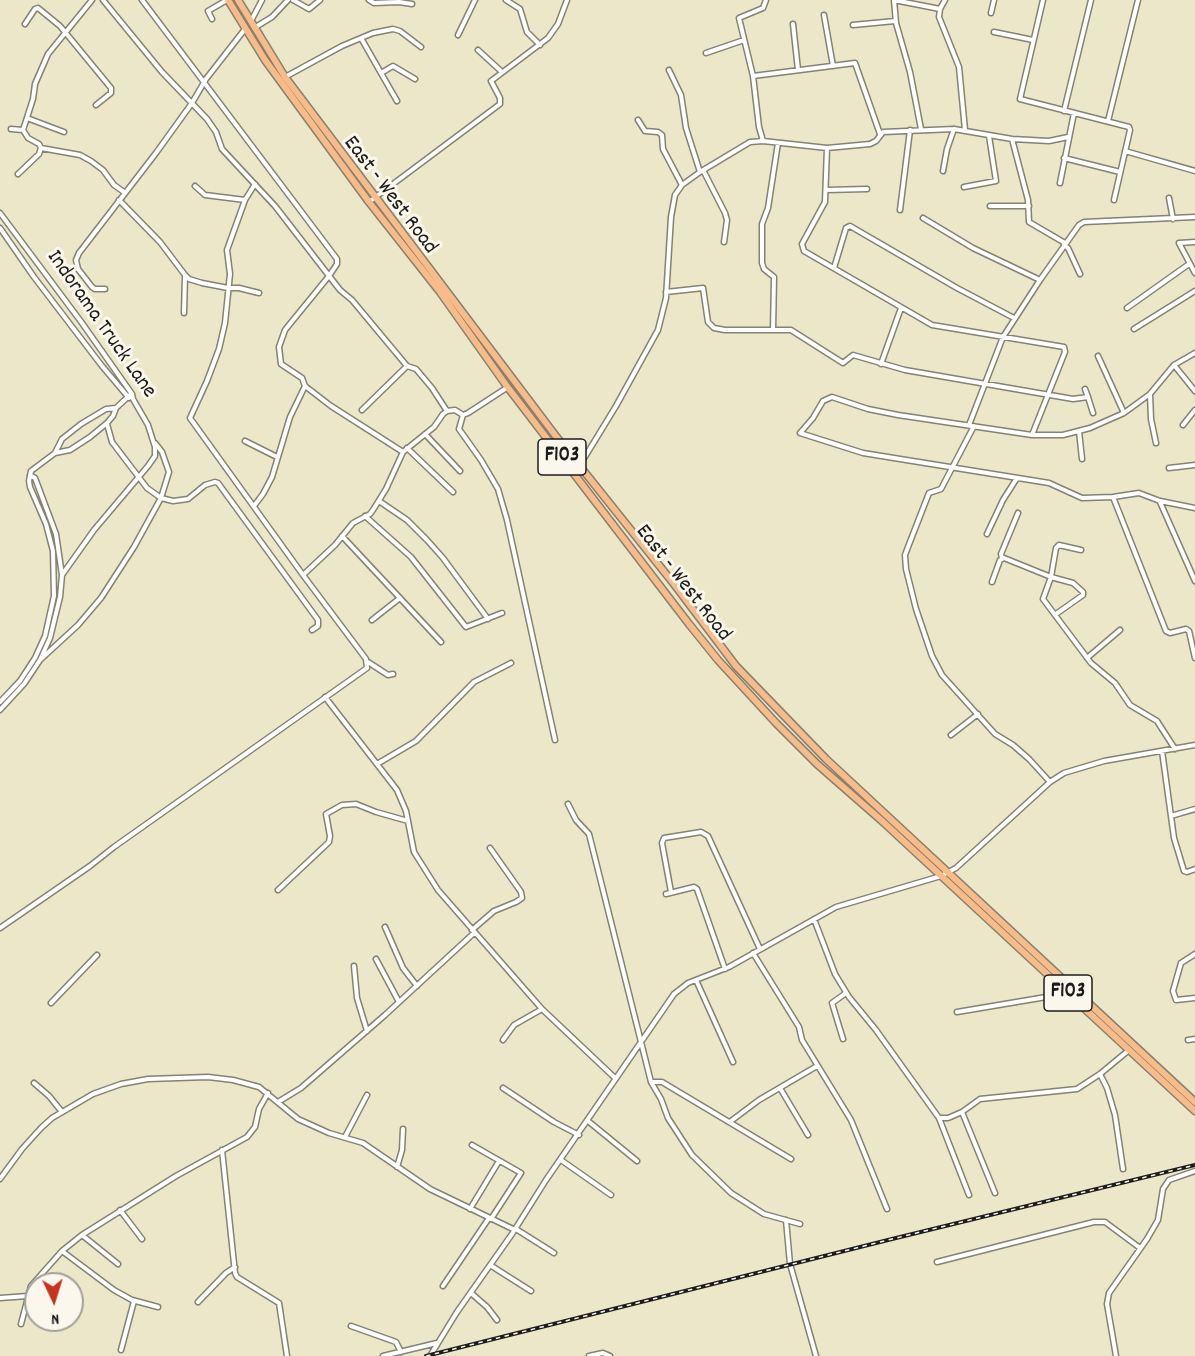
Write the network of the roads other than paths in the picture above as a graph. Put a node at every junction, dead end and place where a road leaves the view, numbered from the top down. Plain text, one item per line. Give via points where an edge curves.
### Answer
1 (92, 0) edge
2 (103, 0) edge
3 (142, 0) edge
4 (228, 0) edge
5 (238, 0) edge
6 (263, 0) edge
7 (288, 0) edge
8 (293, 0) edge
9 (320, 0) edge
10 (369, 0) edge
11 (476, 0) edge
12 (506, 0) edge
13 (567, 0) edge
14 (766, 0) edge
15 (894, 0) edge
16 (945, 0) edge
17 (994, 0) edge
18 (1042, 0) edge
19 (1090, 0) edge
20 (1138, 0) edge
21 (412, 4) dead end
22 (940, 9) junction
23 (991, 13) dead end
24 (824, 15) dead end
25 (212, 19) dead end
26 (251, 21) junction
27 (895, 21) junction
28 (25, 24) dead end
29 (793, 24) dead end
30 (853, 25) dead end
31 (254, 28) junction
32 (245, 29) junction
33 (994, 32) dead end
34 (66, 34) junction
35 (458, 35) dead end
36 (361, 38) junction
37 (744, 40) junction
38 (1033, 40) junction
39 (540, 45) junction
40 (421, 47) dead end
41 (478, 50) dead end
42 (706, 53) dead end
43 (833, 66) junction
44 (669, 70) dead end
45 (798, 70) junction
46 (502, 72) junction
47 (381, 73) junction
48 (753, 76) junction
49 (285, 77) junction
50 (415, 79) dead end
51 (204, 83) junction
52 (397, 101) dead end
53 (192, 103) junction
54 (96, 105) dead end
55 (1064, 111) junction
56 (1074, 113) junction
57 (27, 118) junction
58 (638, 120) dead end
59 (1108, 121) junction
60 (11, 129) dead end
61 (921, 129) junction
62 (954, 129) junction
63 (23, 130) junction
64 (910, 130) junction
65 (965, 130) junction
66 (64, 132) dead end
67 (880, 134) junction
68 (989, 136) junction
69 (1068, 137) junction
70 (1012, 139) junction
71 (763, 141) junction
72 (778, 143) junction
73 (827, 147) junction
74 (41, 148) junction
75 (1125, 151) junction
76 (1065, 158) junction
77 (701, 171) junction
78 (943, 171) dead end
79 (1195, 171) edge
80 (1120, 172) junction
81 (18, 174) dead end
82 (1060, 183) dead end
83 (255, 184) junction
84 (682, 185) junction
85 (195, 186) dead end
86 (964, 187) dead end
87 (867, 189) dead end
88 (825, 190) junction
89 (124, 192) junction
90 (376, 196) junction
91 (1169, 198) dead end
92 (119, 200) junction
93 (245, 200) junction
94 (1114, 200) dead end
95 (369, 202) junction
96 (990, 206) dead end
97 (1029, 206) junction
98 (900, 210) dead end
99 (0, 213) edge
100 (923, 218) dead end
101 (1195, 218) edge
102 (1173, 219) junction
103 (0, 228) edge
104 (724, 242) dead end
105 (1195, 242) edge
106 (1065, 244) junction
107 (1189, 264) junction
108 (834, 268) junction
109 (1195, 273) edge
110 (1080, 274) dead end
111 (185, 275) junction
112 (329, 276) junction
113 (1040, 280) junction
114 (228, 288) junction
115 (105, 289) dead end
116 (1195, 291) edge
117 (666, 292) junction
118 (259, 294) dead end
119 (1127, 308) dead end
120 (901, 309) junction
121 (184, 313) dead end
122 (1014, 318) junction
123 (1134, 329) dead end
124 (773, 330) junction
125 (1003, 337) junction
126 (1195, 353) edge
127 (1098, 356) dead end
128 (881, 364) junction
129 (1174, 365) junction
130 (407, 366) junction
131 (985, 382) junction
132 (305, 386) junction
133 (508, 387) junction
134 (1085, 389) dead end
135 (1195, 390) edge
136 (1050, 394) junction
137 (1150, 394) junction
138 (132, 397) junction
139 (1088, 397) junction
140 (127, 398) junction
141 (116, 408) junction
142 (362, 410) dead end
143 (1195, 410) edge
144 (447, 411) junction
145 (1093, 413) dead end
146 (1124, 413) junction
147 (463, 415) junction
148 (107, 423) junction
149 (1183, 425) dead end
150 (971, 426) junction
151 (1079, 431) junction
152 (426, 434) junction
153 (1032, 435) junction
154 (245, 441) dead end
155 (154, 442) junction
156 (1156, 443) dead end
157 (407, 448) junction
158 (403, 452) junction
159 (55, 453) junction
160 (277, 458) junction
161 (1082, 459) dead end
162 (1195, 465) edge
163 (579, 466) junction
164 (953, 468) junction
165 (1168, 468) dead end
166 (460, 471) dead end
167 (30, 475) junction
168 (139, 478) junction
169 (1017, 478) junction
170 (453, 492) dead end
171 (1113, 497) junction
172 (161, 498) junction
173 (380, 501) junction
174 (1160, 501) junction
175 (254, 506) junction
176 (1195, 508) edge
177 (1018, 513) dead end
178 (365, 516) junction
179 (987, 534) dead end
180 (342, 536) junction
181 (1081, 550) dead end
182 (1002, 558) junction
183 (62, 575) junction
184 (303, 575) junction
185 (1051, 577) junction
186 (1195, 581) edge
187 (992, 582) dead end
188 (400, 598) junction
189 (502, 613) dead end
190 (1056, 615) junction
191 (488, 619) junction
192 (372, 620) dead end
193 (312, 630) dead end
194 (1120, 630) dead end
195 (441, 642) dead end
196 (1087, 658) junction
197 (1195, 658) edge
198 (40, 660) junction
199 (367, 661) junction
200 (511, 663) dead end
201 (393, 674) dead end
202 (325, 697) junction
203 (0, 702) edge
204 (0, 710) edge
205 (978, 714) junction
206 (951, 735) dead end
207 (555, 740) dead end
208 (1195, 745) edge
209 (1175, 749) junction
210 (1162, 751) junction
211 (377, 764) junction
212 (1050, 782) junction
213 (568, 804) dead end
214 (1195, 809) edge
215 (1171, 816) junction
216 (408, 821) junction
217 (490, 848) dead end
218 (1195, 869) edge
219 (948, 873) junction
220 (941, 876) junction
221 (279, 890) dead end
222 (672, 892) junction
223 (666, 894) dead end
224 (814, 919) junction
225 (385, 927) dead end
226 (0, 928) edge
227 (473, 931) junction
228 (760, 949) junction
229 (753, 954) junction
230 (1195, 954) edge
231 (97, 955) dead end
232 (376, 959) dead end
233 (354, 966) dead end
234 (725, 969) junction
235 (696, 980) junction
236 (417, 986) junction
237 (1067, 992) junction
238 (846, 993) junction
239 (1195, 998) edge
240 (399, 1002) junction
241 (51, 1003) dead end
242 (542, 1009) junction
243 (957, 1012) dead end
244 (367, 1031) junction
245 (843, 1039) dead end
246 (1195, 1039) edge
247 (503, 1040) dead end
248 (641, 1040) junction
249 (1188, 1040) dead end
250 (1129, 1050) junction
251 (734, 1062) dead end
252 (817, 1066) junction
253 (1100, 1074) junction
254 (615, 1078) junction
255 (34, 1083) dead end
256 (651, 1083) junction
257 (503, 1088) dead end
258 (780, 1088) junction
259 (268, 1093) junction
260 (367, 1095) dead end
261 (278, 1102) junction
262 (1195, 1102) edge
263 (1195, 1111) edge
264 (62, 1112) junction
265 (962, 1112) junction
266 (939, 1119) junction
267 (588, 1120) junction
268 (730, 1121) junction
269 (403, 1129) dead end
270 (579, 1135) junction
271 (808, 1135) dead end
272 (345, 1137) junction
273 (472, 1145) dead end
274 (222, 1150) junction
275 (791, 1159) dead end
276 (561, 1160) junction
277 (499, 1161) junction
278 (637, 1161) dead end
279 (397, 1167) junction
280 (1123, 1169) dead end
281 (1195, 1171) edge
282 (0, 1179) edge
283 (995, 1193) dead end
284 (611, 1195) dead end
285 (969, 1195) dead end
286 (470, 1209) junction
287 (887, 1209) dead end
288 (120, 1210) junction
289 (490, 1218) junction
290 (786, 1220) junction
291 (800, 1224) dead end
292 (515, 1229) junction
293 (82, 1235) junction
294 (142, 1239) dead end
295 (1140, 1248) junction
296 (62, 1251) junction
297 (554, 1253) dead end
298 (937, 1262) dead end
299 (118, 1264) dead end
300 (490, 1265) junction
301 (235, 1267) junction
302 (43, 1272) edge
303 (443, 1286) dead end
304 (531, 1292) dead end
305 (471, 1293) junction
306 (24, 1296) edge
307 (0, 1298) edge
308 (134, 1301) junction
309 (198, 1302) dead end
310 (158, 1307) dead end
311 (24, 1312) edge
312 (497, 1320) dead end
313 (21, 1324) dead end
314 (351, 1326) dead end
315 (438, 1343) junction
316 (121, 1350) dead end
317 (401, 1352) junction
318 (287, 1356) edge
319 (383, 1356) edge
320 (430, 1356) edge
321 (589, 1356) edge
322 (610, 1356) edge
323 (816, 1356) edge
324 (1116, 1356) edge

1 - 34 street
2 - 53 street
3 - 51 street
4 - 25 street via 208,11
4 - 32 main road, East - West Road / F103
5 - 26 main road, East - West Road / F103
6 - 26 street
7 - 31 street
8 - 9 street via 309,9
10 - 21 street
11 - 35 street
12 - 39 street via 520,9 527,32
13 - 39 street via 555,29
14 - 37 street via 763,8 739,18
15 - 22 street
15 - 27 street
16 - 22 street
17 - 23 street
18 - 38 street
19 - 55 street
20 - 59 street
22 - 65 street via 938,15 959,67
24 - 43 street
26 - 31 main road, East - West Road / F103
27 - 30 street
27 - 61 street
28 - 34 street via 38,8
29 - 45 street
31 - 49 main road, East - West Road / F103
32 - 51 street
32 - 95 main road, East - West Road / F103
33 - 38 street
34 - 54 street via 111,88 111,93
34 - 57 street via 42,65
36 - 40 street via 393,30 404,33
36 - 47 street
36 - 49 street
37 - 42 street
37 - 48 street
38 - 55 street via 1020,99
39 - 46 street
41 - 46 street
43 - 45 street
43 - 67 street via 856,64
44 - 77 street via 681,95 686,128
45 - 48 street
46 - 90 street via 491,83 500,104
47 - 50 street via 393,66
47 - 52 street
48 - 71 street
49 - 90 main road, East - West Road / F103
51 - 53 street
51 - 112 street via 337,259
53 - 83 street via 216,132 222,150
53 - 89 street
55 - 56 street
56 - 59 street
56 - 69 street
57 - 63 street
57 - 66 street
58 - 84 street via 645,131 662,135 666,156
59 - 75 street via 1130,129
60 - 63 street
61 - 62 street
61 - 64 street
62 - 65 street
62 - 78 street
63 - 74 street
64 - 67 street
64 - 98 street
65 - 68 street
67 - 73 street via 870,144
68 - 70 street
68 - 86 street via 996,181
69 - 70 street via 1049,141
69 - 76 street
70 - 97 street
71 - 72 street
71 - 77 street via 747,143
72 - 73 street
72 - 124 street via 762,224 762,263 764,270 774,277
73 - 88 street
74 - 81 street
74 - 89 street via 80,155 103,170
75 - 79 street
75 - 80 street
76 - 80 street
76 - 82 street
77 - 84 street
77 - 104 street via 725,213
80 - 94 street
83 - 93 street
83 - 112 street
84 - 117 street via 672,208
85 - 93 street via 205,195
87 - 88 street
88 - 108 street via 823,207 802,248
89 - 92 street
90 - 95 street
90 - 163 main road, East - West Road / F103
91 - 102 street
92 - 111 street via 160,242
92 - 115 street via 83,245 76,260 92,287
93 - 114 street via 227,250
95 - 133 main road, East - West Road / F103
96 - 97 street
97 - 106 street via 1029,222
99 - 138 street, Indorama Truck Lane
100 - 113 street via 973,248
101 - 102 street
102 - 106 street via 1084,222
103 - 140 street
105 - 107 street via 1179,243
106 - 110 street
106 - 113 street
107 - 109 street
107 - 119 street
108 - 120 street
108 - 122 street via 846,228 850,226
111 - 114 street
111 - 121 street
112 - 130 street
112 - 132 street via 280,340 280,364 302,378
113 - 122 street
114 - 118 street
114 - 175 street via 219,350 190,418
116 - 123 street
117 - 124 street via 703,288 708,322 714,328
117 - 163 street via 652,342
120 - 125 street via 938,327
120 - 128 street
122 - 125 street
124 - 128 street via 793,330 843,363 853,355
125 - 131 street
125 - 136 street via 1065,349
126 - 129 street
127 - 146 street
128 - 131 street
129 - 135 street
129 - 137 street
130 - 142 street
130 - 144 street via 416,369
131 - 136 street
131 - 150 street
132 - 158 street
132 - 160 street
133 - 147 street
133 - 220 main road, East - West Road / F103 via 730,674 818,764
134 - 139 street
136 - 139 street via 1073,399
136 - 153 street
137 - 146 street
137 - 156 street
138 - 140 street
138 - 155 street, Indorama Truck Lane
139 - 145 street
140 - 141 street
141 - 148 street
141 - 159 street via 106,409 81,424 62,439
143 - 149 street
144 - 147 street
144 - 152 street
146 - 151 street
147 - 207 street via 459,429 498,489 507,520
148 - 159 street via 78,446
148 - 168 street via 112,442
150 - 153 street
150 - 164 street
150 - 164 street via 898,416 832,398 823,402 800,434 863,453
151 - 153 street
151 - 161 street
152 - 157 street
152 - 166 street
154 - 160 street
155 - 168 street via 155,456
155 - 172 street, Indorama Truck Lane via 169,472
157 - 158 street
157 - 170 street
158 - 173 street
159 - 167 street
160 - 175 street via 272,477
162 - 165 street
163 - 219 main road, East - West Road / F103 via 747,680
164 - 169 street
164 - 205 street via 941,489 929,493 905,561 916,609 936,666
167 - 183 street via 35,478 53,522
167 - 203 street via 30,487 50,534 54,596 45,636 35,658
168 - 172 street
168 - 183 street via 115,502
169 - 171 street via 1049,483 1082,498
169 - 179 street
171 - 174 street via 1139,493
171 - 197 street via 1166,631 1189,631
172 - 193 street via 188,499 205,485 218,483 318,620 318,626
172 - 198 street, Indorama Truck Lane via 101,598
173 - 178 street
173 - 191 street via 427,540
174 - 176 street
174 - 186 street
175 - 184 street
177 - 182 street
178 - 180 street
178 - 191 street via 411,557 466,627
180 - 184 street
180 - 188 street
181 - 185 street via 1059,545
182 - 185 street
182 - 187 street
183 - 198 street via 56,618
184 - 199 street
185 - 190 street via 1043,599
185 - 190 street via 1073,583 1083,592
188 - 192 street
188 - 195 street
189 - 191 street
190 - 196 street
194 - 196 street
196 - 209 street via 1115,682 1130,705 1157,722
198 - 204 street
199 - 201 street via 388,675
199 - 202 street via 363,672
200 - 211 street via 474,682 416,741
202 - 211 street
202 - 226 street
205 - 206 street
205 - 212 street
208 - 209 street
209 - 210 street
210 - 212 street via 1087,765
210 - 215 street
211 - 216 street via 403,800
212 - 219 street
213 - 248 street via 589,834
214 - 215 street
215 - 218 street via 1184,871
216 - 221 street via 356,804 342,805 326,814 329,842
216 - 227 street via 421,866
217 - 227 street via 522,898 494,911
219 - 220 street
219 - 262 main road, East - West Road / F103
220 - 224 street via 836,907
220 - 237 main road, East - West Road / F103
222 - 223 street
222 - 228 street via 664,838 701,832 708,836
222 - 234 street via 694,887 697,890
224 - 228 street
224 - 238 street
225 - 236 street via 403,968
227 - 236 street
227 - 242 street
228 - 229 street
229 - 234 street
229 - 252 street via 799,1027
230 - 239 street via 1181,963 1173,991 1176,1000
231 - 241 street
232 - 240 street
233 - 244 street
234 - 235 street
235 - 248 street via 674,994
235 - 251 street
236 - 240 street
237 - 243 street
237 - 250 main road, East - West Road / F103
238 - 245 street via 832,1005
238 - 266 street
240 - 244 street
242 - 247 street via 514,1025
242 - 254 street
244 - 261 street via 301,1088
246 - 249 street
248 - 254 street
248 - 256 street
250 - 253 street
250 - 263 main road, East - West Road / F103
252 - 258 street
252 - 287 street via 851,1120
253 - 265 street via 1077,1089 980,1099
253 - 280 street via 1115,1115
254 - 267 street
255 - 264 street
256 - 268 street via 662,1082
256 - 290 street via 683,1143 703,1168 753,1209
257 - 270 street
258 - 268 street
258 - 271 street
259 - 261 street
259 - 264 street via 247,1083 208,1077 148,1079 93,1094
259 - 274 street via 252,1132
260 - 272 street
261 - 272 street via 305,1122
264 - 282 street via 41,1128
265 - 266 street
265 - 283 street
266 - 285 street
267 - 270 street
267 - 278 street
268 - 275 street
269 - 279 street
270 - 276 street
272 - 279 street via 363,1143
273 - 277 street
274 - 288 street
274 - 301 street
276 - 284 street
276 - 292 street
277 - 286 street
277 - 289 street via 520,1170 521,1175
279 - 286 street
281 - 295 street via 1169,1180 1163,1189 1158,1220
286 - 289 street
288 - 293 street
288 - 294 street
289 - 292 street
289 - 303 street
290 - 291 street
290 - 323 street via 790,1264
292 - 297 street
292 - 300 street
293 - 296 street
293 - 299 street
295 - 298 street via 1105,1222 1095,1222
295 - 324 street via 1109,1293 1107,1304
296 - 302 street
296 - 308 street
300 - 304 street
300 - 305 street
301 - 309 street
301 - 318 street via 237,1277 279,1303
305 - 312 street
305 - 315 street
306 - 307 street
308 - 310 street
308 - 316 street
311 - 313 street
314 - 317 street via 396,1342
315 - 317 street
315 - 320 street
317 - 319 street
321 - 322 street

